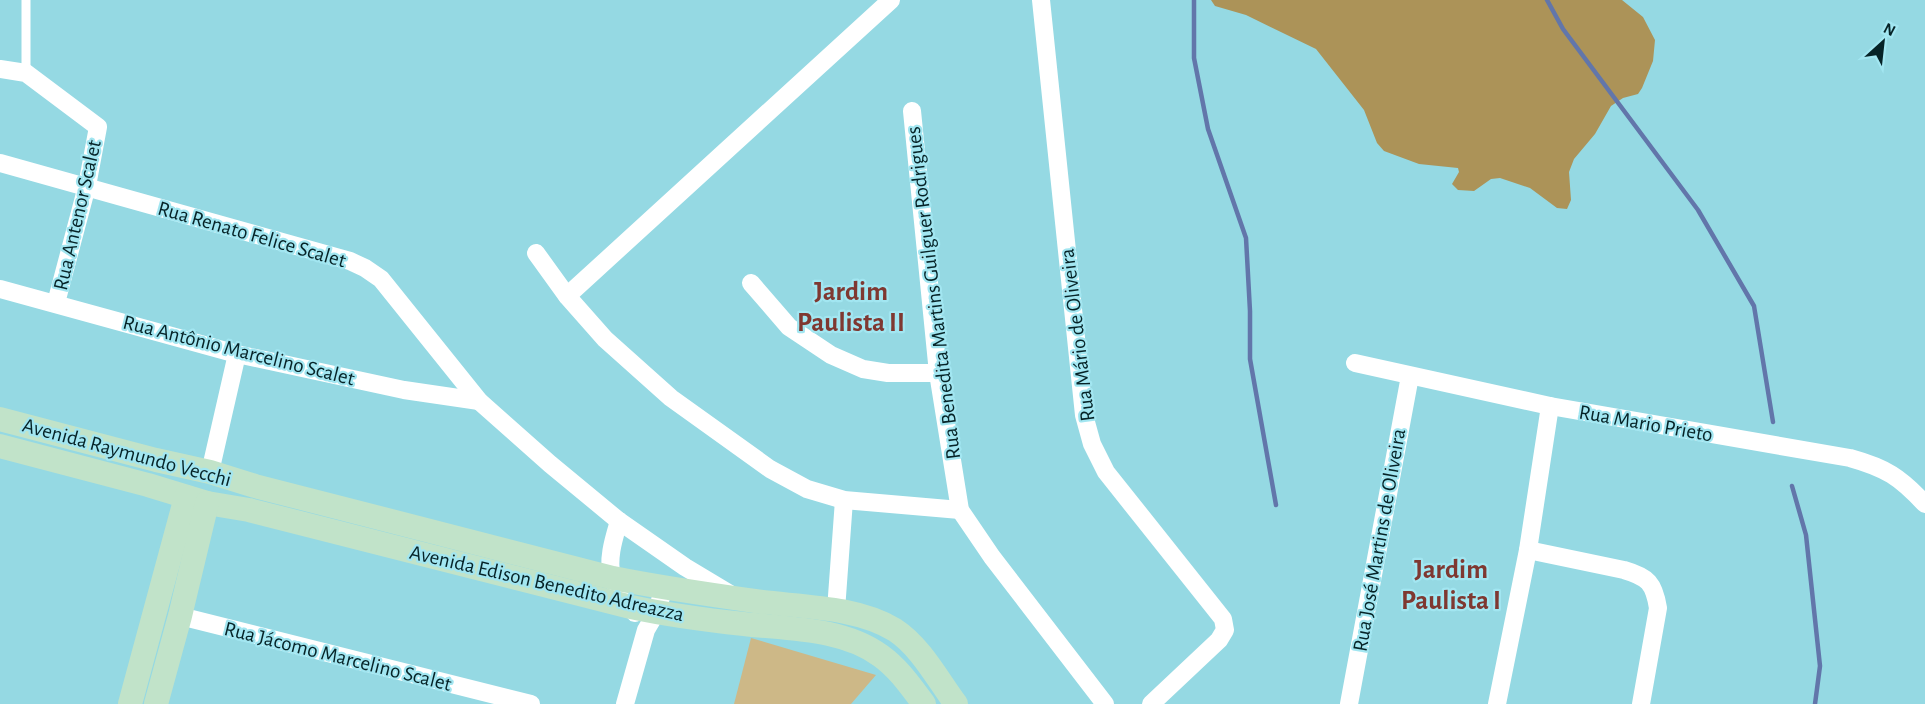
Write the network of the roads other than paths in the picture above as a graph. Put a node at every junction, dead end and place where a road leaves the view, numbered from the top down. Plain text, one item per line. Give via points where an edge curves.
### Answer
1 (26, 0) edge
2 (891, 0) edge
3 (1041, 0) edge
4 (0, 69) edge
5 (26, 73) junction
6 (912, 111) dead end
7 (0, 163) edge
8 (87, 186) junction
9 (536, 253) dead end
10 (751, 284) dead end
11 (0, 290) edge
12 (567, 296) junction
13 (57, 303) junction
14 (237, 354) junction
15 (1355, 363) dead end
16 (938, 373) junction
17 (1410, 376) junction
18 (479, 401) junction
19 (1550, 406) junction
20 (0, 419) edge
21 (0, 446) edge
22 (156, 460) junction
23 (210, 472) junction
24 (148, 485) junction
25 (255, 486) junction
26 (197, 500) junction
27 (844, 500) junction
28 (1925, 504) edge
29 (249, 510) junction
30 (960, 510) junction
31 (619, 521) junction
32 (1528, 550) junction
33 (613, 578) junction
34 (664, 588) junction
35 (736, 598) junction
36 (631, 607) junction
37 (836, 610) junction
38 (180, 616) junction
39 (651, 621) junction
40 (130, 704) edge
41 (156, 704) edge
42 (531, 704) edge
43 (625, 704) edge
44 (924, 704) edge
45 (956, 704) edge
46 (1105, 704) edge
47 (1151, 704) edge
48 (1349, 704) edge
49 (1497, 704) edge
50 (1641, 704) edge

1 - 5 lane
2 - 12 street
3 - 47 street, Rua Mário de Oliveira via 1084,415 1092,444 1106,472 1223,619 1225,630
4 - 5 street
5 - 8 street, Rua Antenor Scalet via 98,127
6 - 16 street, Rua Benedita Martins Guilguer Rodrigues
7 - 8 street, Rua Renato Felice Scalet
8 - 13 street, Rua Antenor Scalet
8 - 18 street, Rua Renato Felice Scalet via 365,268 381,279
9 - 12 street
10 - 16 street via 789,327 831,355 863,369 888,374
11 - 13 street, Rua Antônio Marcelino Scalet
12 - 27 street via 605,339 671,398 770,469 807,489
13 - 14 street, Rua Antônio Marcelino Scalet
14 - 18 street, Rua Antônio Marcelino Scalet via 404,390
14 - 23 street
15 - 17 street, Rua Mario Prieto
16 - 30 street, Rua Benedita Martins Guilguer Rodrigues
17 - 19 street, Rua Mario Prieto
17 - 48 street, Rua José Martins de Oliveira
18 - 31 street, Rua Renato Felice Scalet
19 - 28 street, Rua Mario Prieto via 1850,458 1899,477
19 - 32 street
20 - 22 street, Avenida Raymundo Vecchi
21 - 24 street, Avenida Raymundo Vecchi
22 - 23 street, Avenida Raymundo Vecchi
22 - 24 street
23 - 25 street, Avenida Raymundo Vecchi
24 - 26 street, Avenida Raymundo Vecchi
25 - 29 street
25 - 33 street, Avenida Edison Benedito Adreazza
26 - 29 street, Avenida Edison Benedito Adreazza
26 - 38 street
26 - 40 street
27 - 30 street
27 - 37 street
29 - 36 street, Avenida Edison Benedito Adreazza
30 - 46 street
31 - 33 street via 613,540
31 - 35 street, Rua Renato Felice Scalet
32 - 49 street
32 - 50 street via 1624,570 1649,582 1656,592 1658,608
33 - 34 street, Avenida Edison Benedito Adreazza
33 - 36 street
34 - 35 street, Avenida Edison Benedito Adreazza
34 - 39 street
35 - 37 street, Avenida Edison Benedito Adreazza
36 - 39 street, Avenida Edison Benedito Adreazza
37 - 45 street, Avenida Edison Benedito Adreazza via 875,620 896,631 915,647
38 - 41 street
38 - 42 street, Rua Jácomo Marcelino Scalet
39 - 43 street
39 - 44 street, Avenida Edison Benedito Adreazza via 816,632 851,640 880,655 902,675

